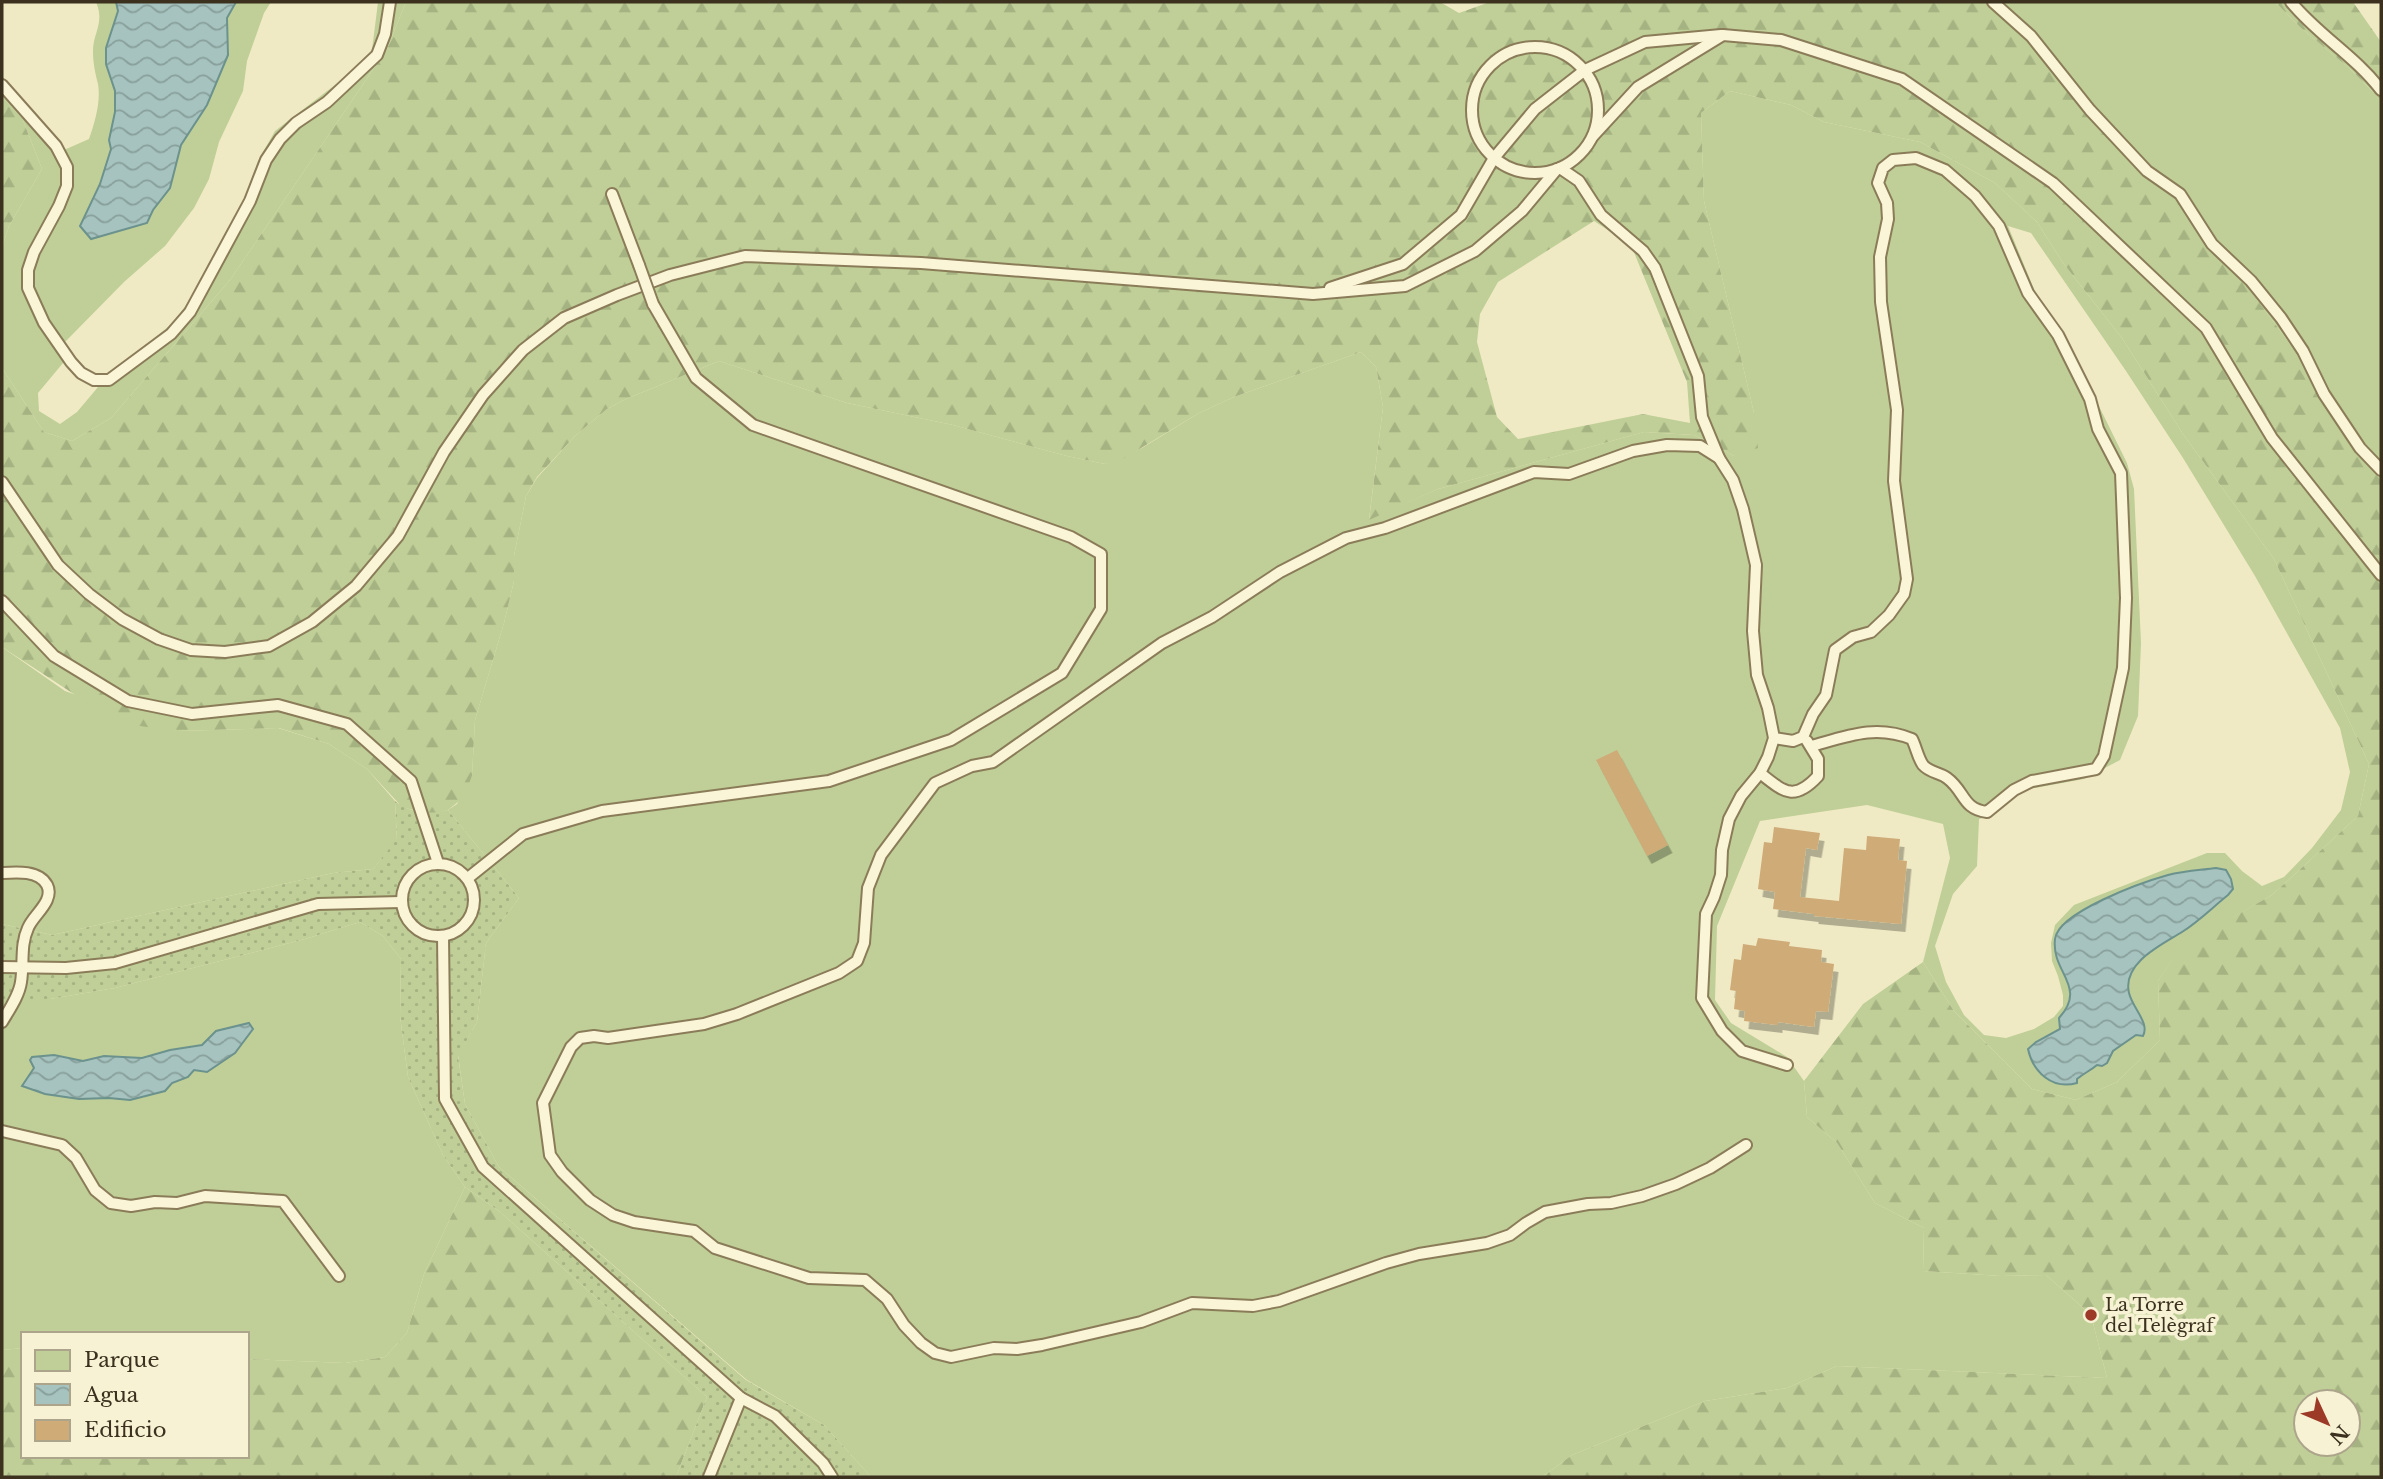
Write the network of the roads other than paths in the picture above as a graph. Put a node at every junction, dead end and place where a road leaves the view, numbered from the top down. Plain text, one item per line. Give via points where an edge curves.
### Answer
1 (390, 2) edge
2 (1993, 2) edge
3 (2291, 2) edge
4 (1723, 35) junction
5 (1585, 70) junction
6 (2, 85) edge
7 (2381, 90) edge
8 (1593, 136) junction
9 (1494, 158) junction
10 (1559, 168) junction
11 (612, 194) dead end
12 (1313, 294) junction
13 (1719, 458) junction
14 (2381, 470) edge
15 (2, 482) edge
16 (2381, 575) edge
17 (2, 601) edge
18 (1803, 737) junction
19 (1773, 738) junction
20 (1812, 746) junction
21 (1760, 773) junction
22 (438, 863) junction
23 (2, 873) edge
24 (468, 878) junction
25 (401, 902) junction
26 (443, 936) junction
27 (2, 967) edge
28 (22, 968) junction
29 (2, 1022) edge
30 (1787, 1065) dead end
31 (2, 1131) edge
32 (1746, 1145) dead end
33 (339, 1276) dead end
34 (741, 1398) junction
35 (709, 1477) edge
36 (832, 1477) edge

1 - 6 lane via 377,55 327,102 296,123 266,160 250,201 190,312 171,334 108,380 94,380 81,373 31,297 27,270 59,206 67,167 56,146
2 - 14 lane via 2031,36 2147,171 2180,194 2212,244 2281,318 2304,351 2324,394 2360,448
3 - 7 lane
4 - 5 lane via 1645,42
4 - 8 lane via 1638,87
4 - 16 lane via 1781,40 1902,79 2053,183 2206,328 2273,439
5 - 8 lane via 1596,92
5 - 9 lane via 1535,109
5 - 9 lane via 1549,48 1527,47 1492,64 1480,78 1473,98 1473,122 1481,143
8 - 10 lane via 1579,156
9 - 10 lane via 1517,171 1539,173
9 - 12 lane via 1461,215 1403,264
10 - 12 lane via 1522,211 1475,251 1405,286
10 - 13 lane via 1579,181 1601,215 1643,250 1655,268 1698,376 1702,417
11 - 24 lane, bridge via 653,304 696,378 753,425 1072,537 1101,554 1101,609 1062,673 951,740 829,781 602,811 523,834
12 - 15 lane via 921,263 745,256 670,275 564,318 523,350 483,395 444,452 398,536 356,586 312,622 269,646 225,652 191,650 122,619 58,565
13 - 19 lane via 1733,480 1756,565 1757,675
13 - 32 lane via 1700,446 1667,445 1633,451 1569,474 1534,472 1346,538 1280,572 1212,617 1162,643 993,762 935,783 881,855 868,888 864,943 857,961 772,1002 704,1024 580,1038 543,1103 550,1155 590,1200 613,1215 694,1231 715,1248 809,1279 864,1280 887,1299 921,1343 951,1357 1042,1345 1141,1322 1192,1303 1253,1306 1279,1301 1397,1260 1510,1235 1545,1212 1642,1196 1710,1168
17 - 22 lane via 54,656 128,701 192,714 278,705 347,724 411,781
18 - 19 lane via 1793,741
18 - 20 lane
18 - 20 lane via 1826,695 1835,650 1880,624 1904,594 1907,579 1894,481 1897,410 1881,302 1880,257 1887,203 1878,183 1883,168 1893,160 1916,158 1945,170 1999,226 2028,293 2058,335 2090,399 2098,429 2121,472 2126,598 2123,668 2104,756 2096,769 2032,781 1987,812 1968,805 1945,776 1922,763 1912,739 1895,732 1868,731
19 - 21 lane
20 - 21 lane via 1818,776 1806,789 1790,792
21 - 30 lane via 1729,819 1721,875 1706,914 1703,998 1721,1031 1742,1051
22 - 24 lane via 460,870
22 - 25 lane via 407,879
23 - 28 lane via 30,874 48,886 48,897 28,926
24 - 26 lane via 474,902 471,914 455,932
25 - 26 lane via 404,914 420,932
25 - 28 lane via 318,904 115,963
26 - 34 lane via 444,1099 483,1167
27 - 28 lane
28 - 29 lane via 21,984
31 - 33 lane via 62,1145 76,1158 95,1190 111,1203 177,1203 205,1196 283,1201
34 - 35 lane
34 - 36 lane via 775,1416

